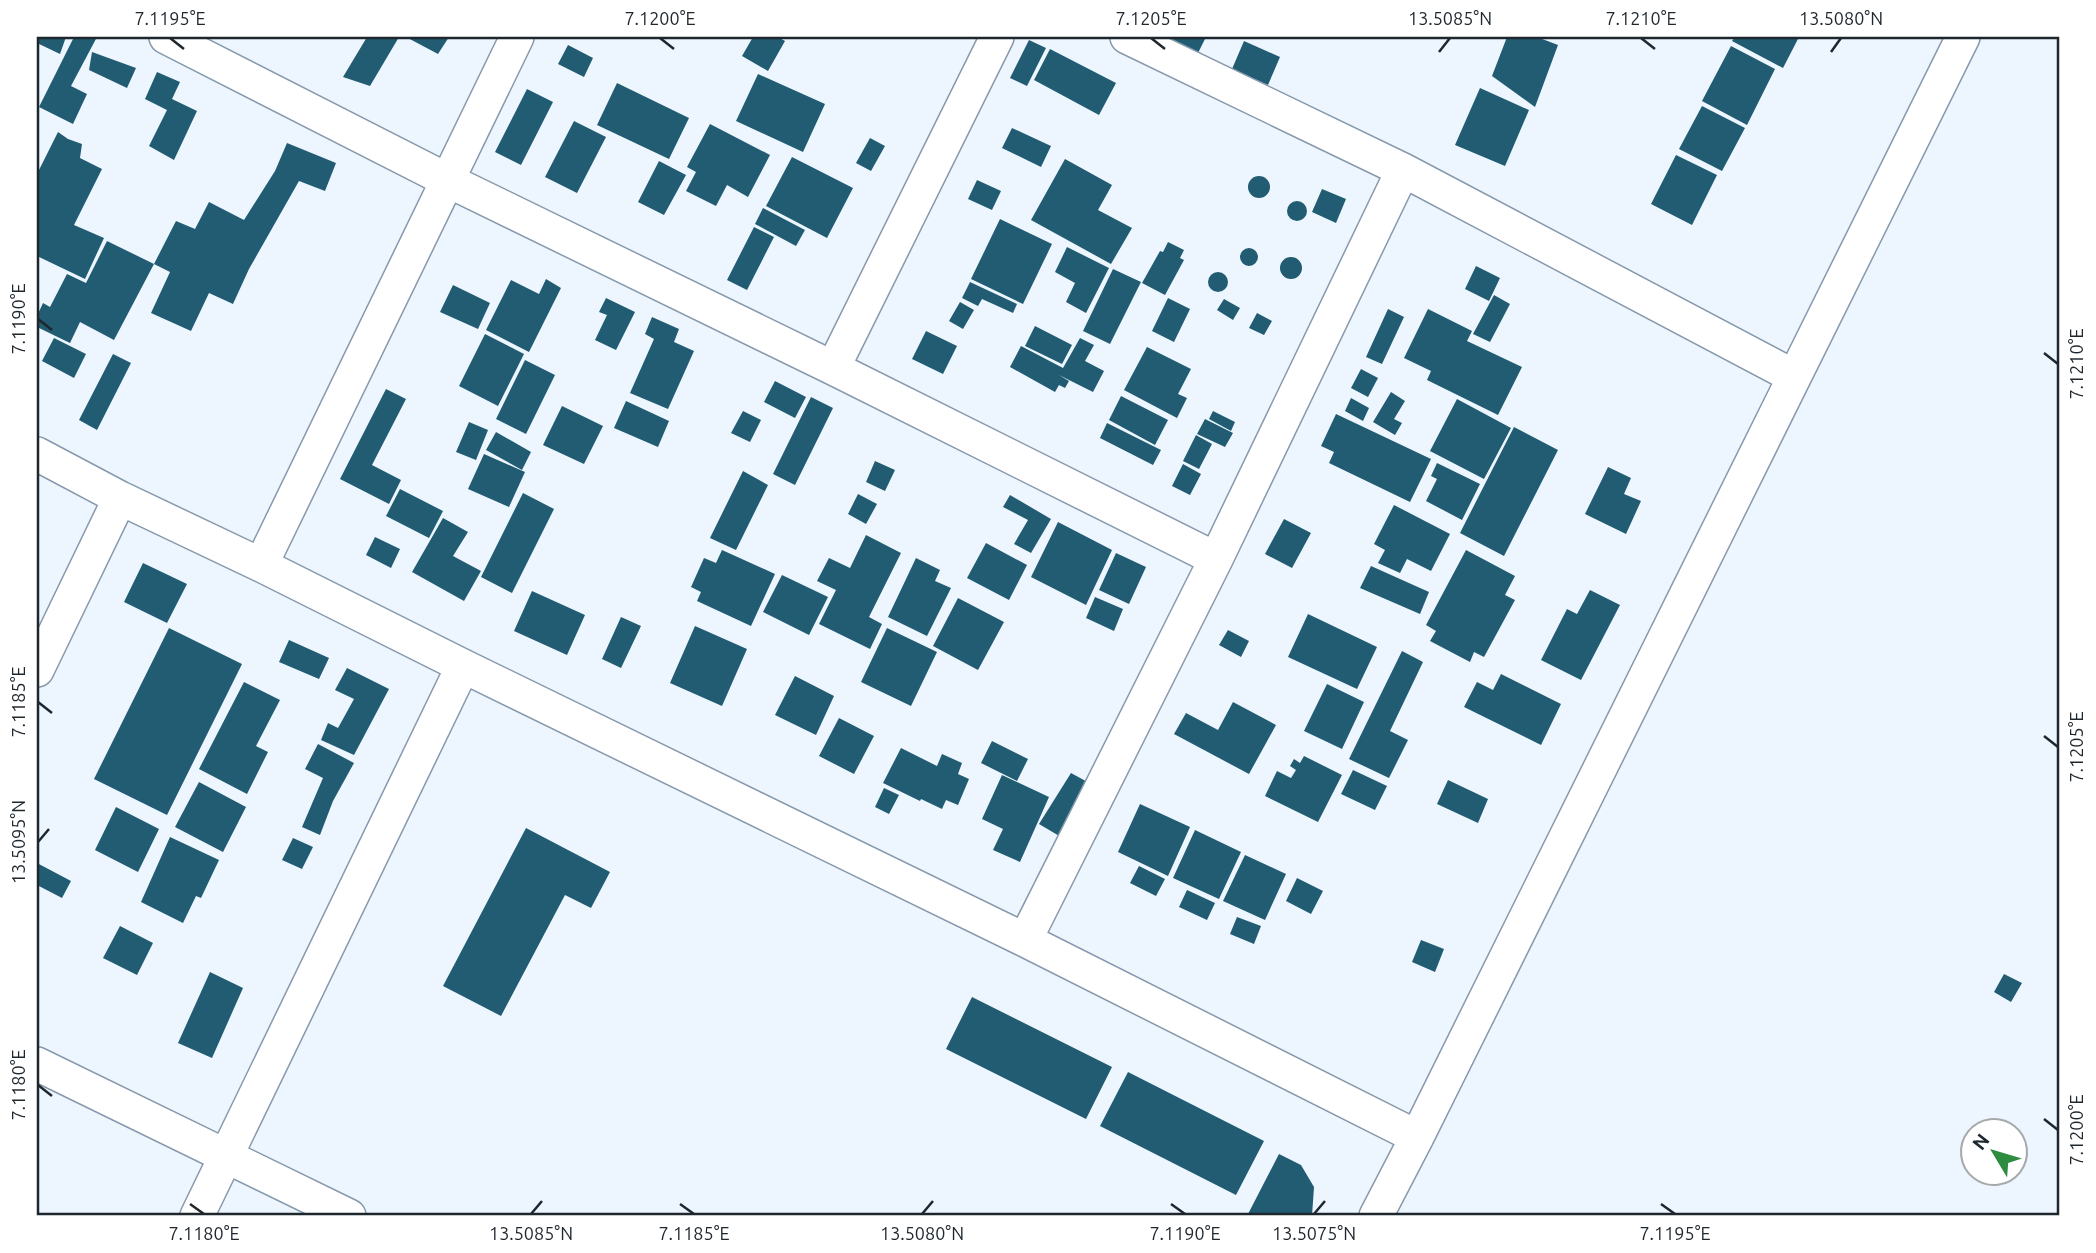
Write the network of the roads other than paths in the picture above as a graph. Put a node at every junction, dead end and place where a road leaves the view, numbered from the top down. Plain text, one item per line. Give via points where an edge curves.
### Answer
1 (166, 37) edge
2 (517, 37) edge
3 (997, 37) edge
4 (1127, 37) edge
5 (1963, 37) edge
6 (1403, 170) junction
7 (447, 180) junction
8 (833, 368) junction
9 (1793, 376) junction
10 (37, 454) edge
11 (120, 498) junction
12 (1216, 559) junction
13 (261, 565) junction
14 (463, 666) junction
15 (37, 670) edge
16 (1025, 940) junction
17 (37, 1064) edge
18 (1417, 1137) junction
19 (227, 1157) junction
20 (197, 1216) edge
21 (349, 1216) edge
22 (1376, 1216) edge

1 - 7 street
2 - 7 street
3 - 8 street
4 - 6 street
5 - 9 street
6 - 9 street
6 - 12 street
7 - 8 street
7 - 13 street
8 - 12 street
9 - 18 street
10 - 11 street
11 - 13 street
11 - 15 street
12 - 16 street
13 - 14 street
14 - 16 street
14 - 19 street
16 - 18 street
17 - 19 street
18 - 22 street
19 - 20 street
19 - 21 street

